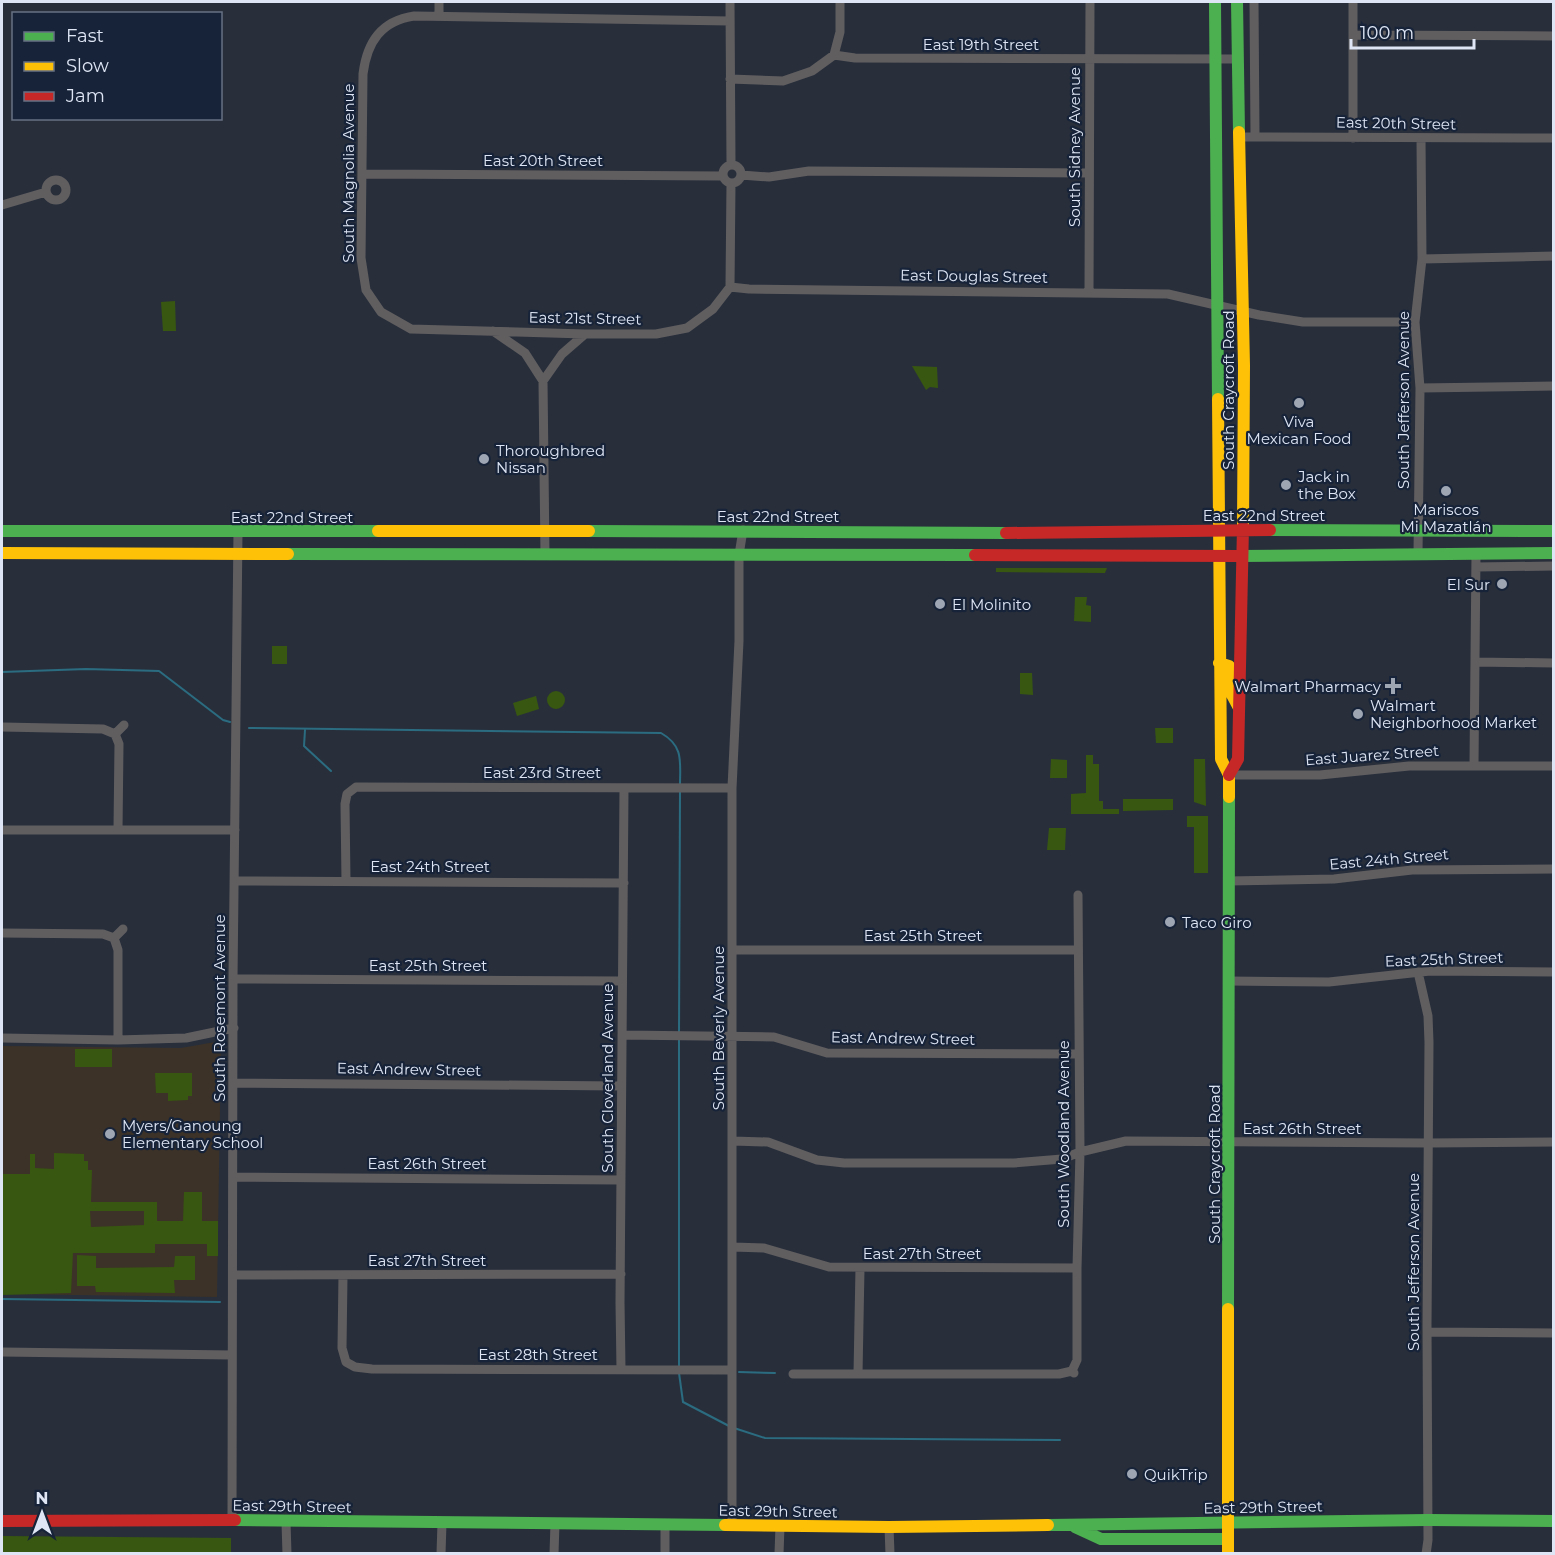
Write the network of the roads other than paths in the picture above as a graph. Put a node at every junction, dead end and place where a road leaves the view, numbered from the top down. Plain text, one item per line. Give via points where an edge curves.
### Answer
1 (439, 2) edge
2 (730, 2) edge
3 (840, 2) edge
4 (1089, 2) edge
5 (1215, 2) edge
6 (1237, 2) edge
7 (1254, 2) edge
8 (1353, 2) edge
9 (439, 16) junction
10 (730, 21) junction
11 (1353, 35) junction
12 (1554, 36) edge
13 (834, 55) junction
14 (1215, 59) junction
15 (1238, 59) junction
16 (1089, 60) junction
17 (730, 79) junction
18 (1255, 136) junction
19 (1238, 137) junction
20 (1353, 138) junction
21 (1554, 138) edge
22 (1421, 139) junction
23 (731, 165) junction
24 (1088, 173) junction
25 (363, 174) junction
26 (741, 175) junction
27 (723, 176) junction
28 (731, 183) junction
29 (46, 192) dead end
30 (2, 205) edge
31 (1554, 256) edge
32 (1422, 259) junction
33 (730, 287) junction
34 (1089, 293) junction
35 (1217, 304) junction
36 (1243, 311) junction
37 (1415, 322) junction
38 (493, 331) junction
39 (585, 334) junction
40 (543, 381) junction
41 (1554, 386) edge
42 (1420, 388) junction
43 (743, 530) junction
44 (1218, 530) junction
45 (1242, 530) junction
46 (2, 531) edge
47 (1418, 531) junction
48 (1554, 531) edge
49 (238, 532) junction
50 (545, 532) junction
51 (2, 553) edge
52 (1554, 553) edge
53 (238, 554) junction
54 (1418, 554) junction
55 (546, 555) junction
56 (740, 555) junction
57 (1218, 556) junction
58 (1242, 556) junction
59 (1476, 561) junction
60 (1554, 566) edge
61 (1475, 662) junction
62 (1219, 663) junction
63 (1554, 663) edge
64 (1239, 709) junction
65 (124, 725) dead end
66 (2, 728) edge
67 (115, 734) junction
68 (1474, 765) junction
69 (1554, 766) edge
70 (1229, 775) junction
71 (343, 782) dead end
72 (624, 788) junction
73 (732, 788) junction
74 (351, 789) junction
75 (2, 830) edge
76 (118, 830) junction
77 (235, 830) junction
78 (1554, 869) edge
79 (235, 880) junction
80 (1228, 880) junction
81 (346, 881) junction
82 (624, 883) junction
83 (1078, 896) dead end
84 (123, 929) dead end
85 (2, 933) edge
86 (114, 938) junction
87 (732, 950) junction
88 (1078, 950) junction
89 (1418, 972) junction
90 (1554, 972) edge
91 (233, 979) junction
92 (622, 981) junction
93 (1229, 981) junction
94 (234, 1028) junction
95 (622, 1035) junction
96 (733, 1036) junction
97 (2, 1038) edge
98 (118, 1040) junction
99 (1078, 1054) junction
100 (234, 1083) junction
101 (621, 1086) junction
102 (733, 1141) junction
103 (1230, 1142) junction
104 (1554, 1142) edge
105 (1428, 1143) junction
106 (1080, 1152) junction
107 (232, 1177) junction
108 (621, 1180) junction
109 (733, 1247) junction
110 (860, 1268) junction
111 (1077, 1268) junction
112 (621, 1274) junction
113 (233, 1275) junction
114 (343, 1275) junction
115 (1427, 1332) junction
116 (1554, 1333) edge
117 (2, 1352) edge
118 (231, 1355) junction
119 (621, 1370) junction
120 (732, 1370) junction
121 (794, 1374) dead end
122 (858, 1374) junction
123 (232, 1520) junction
124 (1428, 1520) junction
125 (2, 1521) edge
126 (1554, 1521) edge
127 (286, 1522) junction
128 (1228, 1522) junction
129 (442, 1523) junction
130 (555, 1523) junction
131 (665, 1525) junction
132 (732, 1525) junction
133 (1071, 1525) junction
134 (780, 1526) junction
135 (890, 1527) junction
136 (1228, 1539) junction
137 (287, 1554) edge
138 (441, 1554) edge
139 (554, 1554) edge
140 (665, 1554) edge
141 (780, 1554) edge
142 (890, 1554) edge
143 (1228, 1554) edge
144 (1426, 1554) edge

1 - 9 street
2 - 10 street
3 - 13 street via 840,32
4 - 16 street, South Sidney Avenue
5 - 14 main road, South Craycroft Road
6 - 15 main road, South Craycroft Road
7 - 18 street
8 - 11 street
9 - 10 street
9 - 25 street, South Magnolia Avenue via 393,21 372,42 363,74
10 - 17 street
11 - 12 street
11 - 20 street
13 - 16 street, East 19th Street
13 - 17 street via 812,71 783,81
14 - 15 street, East 19th Street
14 - 16 street, East 19th Street
14 - 35 main road, South Craycroft Road
15 - 19 main road, South Craycroft Road
16 - 24 street, South Sidney Avenue
17 - 23 street
18 - 19 street, East 20th Street
18 - 20 street, East 20th Street
19 - 36 main road, South Craycroft Road
20 - 22 street, East 20th Street
21 - 22 street, East 20th Street
22 - 32 street, South Jefferson Avenue
23 - 26 street via 738,167
23 - 27 street via 725,168
24 - 26 street via 809,171 769,177
24 - 34 street, South Sidney Avenue
25 - 27 street, East 20th Street
25 - 38 street, South Magnolia Avenue via 361,258 366,290 381,312 411,329
26 - 28 street
27 - 28 street
28 - 33 street
29 - 30 street
31 - 32 street
32 - 37 street, South Jefferson Avenue
33 - 34 street, East Douglas Street
33 - 39 street, East 21st Street via 713,309 687,328 656,334
34 - 35 street, East Douglas Street via 1168,294
35 - 36 street, East Douglas Street
35 - 44 main road, South Craycroft Road
36 - 37 street, East Douglas Street via 1303,322
36 - 45 main road, South Craycroft Road
37 - 42 street, South Jefferson Avenue
38 - 39 street, East 21st Street
38 - 40 street via 525,354
39 - 40 street via 561,354
40 - 50 street
41 - 42 street
42 - 47 street, South Jefferson Avenue
43 - 44 main road, East 22nd Street
43 - 50 main road, East 22nd Street
43 - 56 street, South Beverly Avenue
44 - 45 main road, East 22nd Street
44 - 57 main road, South Craycroft Road
45 - 47 main road, East 22nd Street
45 - 58 main road, South Craycroft Road
46 - 49 main road, East 22nd Street
47 - 48 main road, East 22nd Street
47 - 54 street, South Jefferson Avenue
49 - 50 main road, East 22nd Street
49 - 53 street, South Rosemont Avenue
50 - 55 street
51 - 53 main road
52 - 59 main road
53 - 55 main road
53 - 77 street, South Rosemont Avenue
54 - 58 main road
54 - 59 main road
55 - 56 main road
56 - 57 main road
56 - 73 street, South Beverly Avenue
57 - 58 main road
57 - 62 main road, South Craycroft Road
58 - 64 main road, South Craycroft Road
59 - 60 street
59 - 61 street
61 - 63 street
61 - 68 street
62 - 64 main road via 1229,666 1231,693
62 - 70 main road, South Craycroft Road via 1221,759
64 - 70 main road, South Craycroft Road via 1238,759
65 - 67 street
66 - 67 street via 103,729
67 - 76 street via 119,744
68 - 69 street, East Juarez Street
68 - 70 street, East Juarez Street via 1409,766 1320,775
70 - 80 main road, South Craycroft Road
71 - 74 street
72 - 73 street, East 23rd Street
72 - 74 street, East 23rd Street
72 - 82 street, South Cloverland Avenue
73 - 87 street, South Beverly Avenue
74 - 81 street via 345,804
75 - 76 street
76 - 77 street
77 - 79 street, South Rosemont Avenue
78 - 80 street, East 24th Street via 1420,870 1334,879
79 - 81 street, East 24th Street
79 - 91 street, South Rosemont Avenue
80 - 93 main road, South Craycroft Road
81 - 82 street, East 24th Street
82 - 92 street, South Cloverland Avenue
83 - 88 street, South Woodland Avenue
84 - 86 street
85 - 86 street via 103,934
86 - 98 street via 118,950
87 - 88 street, East 25th Street
87 - 96 street, South Beverly Avenue
88 - 99 street, South Woodland Avenue
89 - 90 street, East 25th Street
89 - 93 street, East 25th Street via 1329,982
89 - 105 street, South Jefferson Avenue via 1428,1017
91 - 92 street, East 25th Street
91 - 94 street, South Rosemont Avenue
92 - 95 street, South Cloverland Avenue
93 - 103 main road, South Craycroft Road
94 - 98 street via 186,1038
94 - 100 street, South Rosemont Avenue
95 - 96 street, East Andrew Street
95 - 101 street, South Cloverland Avenue
96 - 99 street, East Andrew Street via 774,1037 827,1053
96 - 102 street, South Beverly Avenue
97 - 98 street
99 - 106 street, South Woodland Avenue
100 - 101 street, East Andrew Street
100 - 107 street, South Rosemont Avenue
101 - 108 street, South Cloverland Avenue
102 - 106 street, East 26th Street via 768,1142 817,1160 844,1163 1014,1163 1062,1159
102 - 109 street, South Beverly Avenue
103 - 105 street, East 26th Street
103 - 106 street, East 26th Street via 1126,1141
103 - 128 main road, South Craycroft Road
104 - 105 street, East 26th Street
105 - 115 street, South Jefferson Avenue
106 - 111 street, South Woodland Avenue
107 - 108 street, East 26th Street
107 - 113 street, South Rosemont Avenue
108 - 112 street, South Cloverland Avenue
109 - 110 street, East 27th Street via 764,1248 829,1267
109 - 120 street, South Beverly Avenue
110 - 111 street, East 27th Street
110 - 122 street
111 - 122 street, South Woodland Avenue via 1074,1373
112 - 114 street, East 27th Street
112 - 119 street, South Cloverland Avenue
113 - 114 street, East 27th Street
113 - 118 street, South Rosemont Avenue
114 - 119 street, East 28th Street via 344,1366 372,1370
115 - 116 street
115 - 124 street, South Jefferson Avenue
117 - 118 street
118 - 123 street, South Rosemont Avenue
119 - 120 street, East 28th Street
120 - 132 street, South Beverly Avenue
121 - 122 street
123 - 125 main road, East 29th Street
123 - 127 main road, East 29th Street
124 - 126 main road, East 29th Street
124 - 128 main road, East 29th Street
124 - 144 street, South Jefferson Avenue
127 - 129 main road, East 29th Street
127 - 137 street
128 - 133 main road, East 29th Street
128 - 136 main road, South Craycroft Road
129 - 130 main road, East 29th Street
129 - 138 street
130 - 131 main road, East 29th Street
130 - 139 street
131 - 132 main road, East 29th Street
131 - 140 street
132 - 134 main road, East 29th Street
133 - 135 main road, East 29th Street
133 - 136 main road via 1101,1539
134 - 135 main road, East 29th Street
134 - 141 street
135 - 142 street
136 - 143 main road, South Craycroft Road

